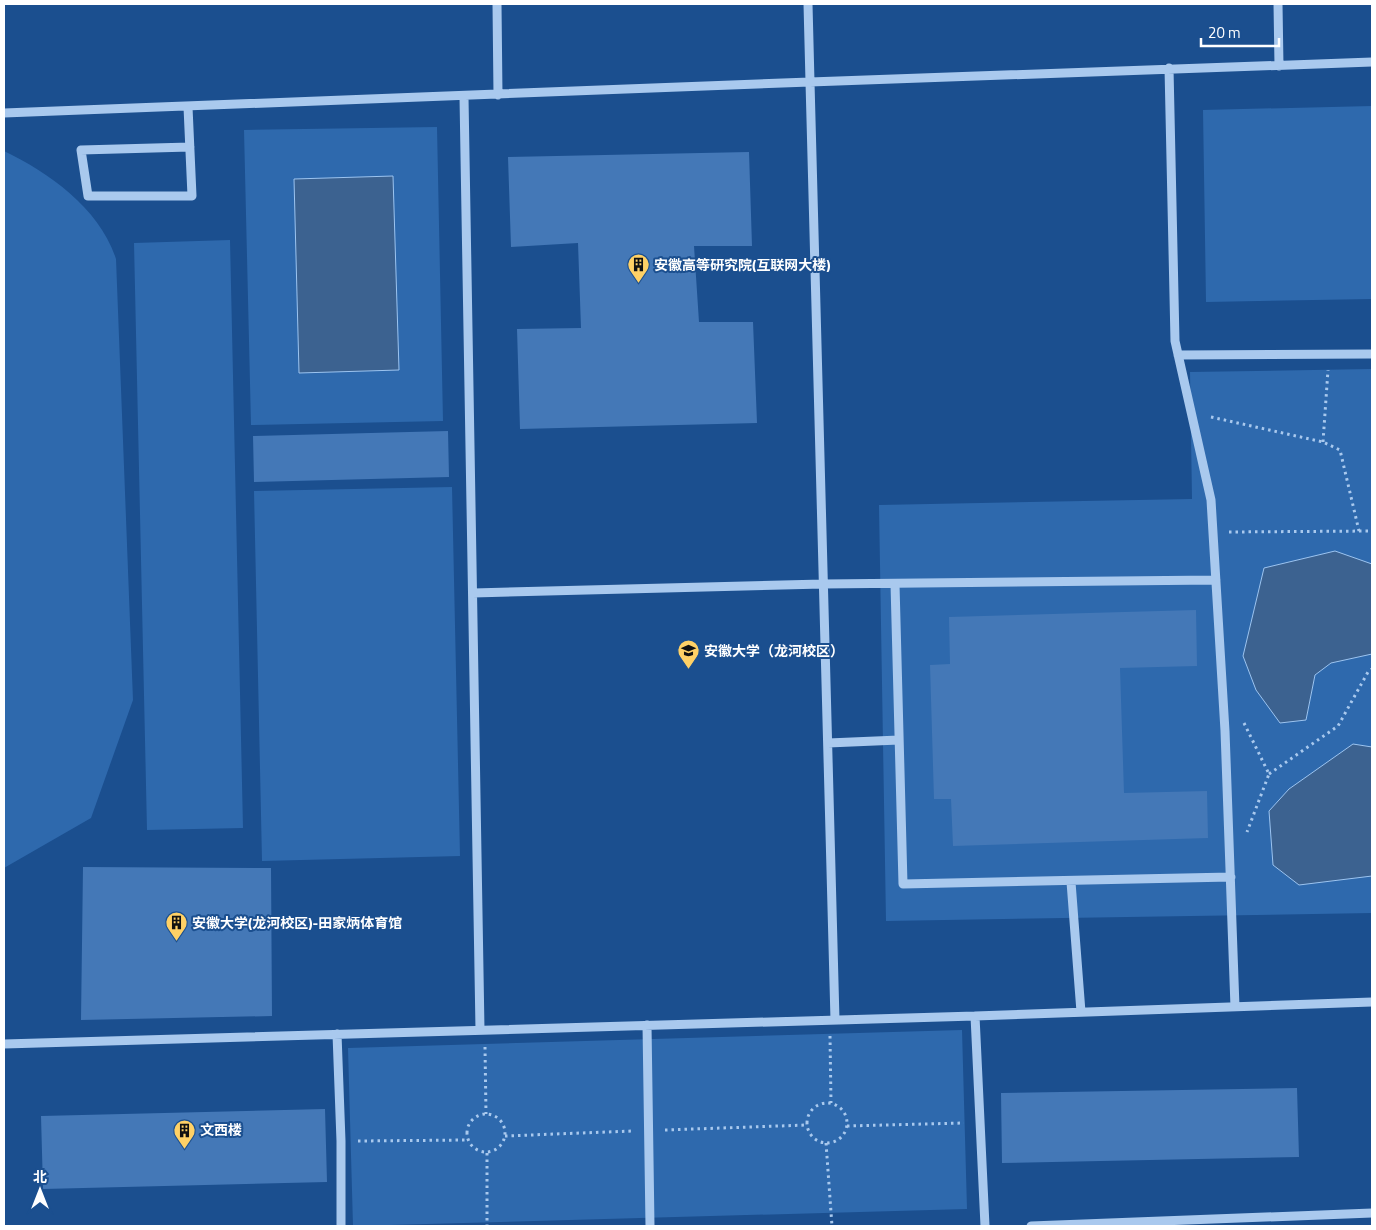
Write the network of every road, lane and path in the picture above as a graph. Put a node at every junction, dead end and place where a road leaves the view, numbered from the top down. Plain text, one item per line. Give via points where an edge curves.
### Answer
1 (498, 4) edge
2 (808, 4) edge
3 (1278, 4) edge
4 (1372, 62) edge
5 (1279, 66) junction
6 (1170, 68) junction
7 (810, 82) junction
8 (498, 95) junction
9 (464, 97) junction
10 (188, 107) junction
11 (4, 113) edge
12 (190, 147) junction
13 (1372, 354) edge
14 (1330, 355) junction
15 (1178, 356) junction
16 (1191, 412) junction
17 (1323, 442) junction
18 (1358, 531) junction
19 (1372, 531) edge
20 (1213, 532) junction
21 (1216, 580) junction
22 (823, 584) junction
23 (895, 584) junction
24 (473, 593) junction
25 (1372, 669) edge
26 (1239, 714) dead end
27 (899, 740) junction
28 (828, 743) junction
29 (1269, 774) junction
30 (1244, 840) dead end
31 (1231, 877) junction
32 (1070, 882) junction
33 (1372, 1002) edge
34 (1235, 1007) junction
35 (1081, 1012) junction
36 (975, 1016) junction
37 (832, 1020) junction
38 (647, 1025) junction
39 (483, 1030) junction
40 (337, 1034) junction
41 (4, 1044) edge
42 (831, 1103) junction
43 (486, 1114) junction
44 (980, 1123) junction
45 (807, 1125) junction
46 (847, 1126) junction
47 (649, 1130) junction
48 (505, 1136) junction
49 (468, 1140) junction
50 (341, 1141) junction
51 (826, 1143) junction
52 (487, 1153) junction
53 (1372, 1213) edge
54 (341, 1226) edge
55 (487, 1226) edge
56 (650, 1226) edge
57 (832, 1226) edge
58 (985, 1226) edge
59 (1031, 1226) edge
60 (1070, 1226) edge

1 - 8 lane
2 - 7 lane
3 - 5 lane
4 - 5 lane
5 - 6 lane
6 - 7 lane
6 - 15 lane via 1175,341
7 - 8 lane
7 - 22 lane
8 - 9 lane
9 - 10 lane
9 - 24 lane
10 - 11 lane
10 - 12 lane
12 - 12 lane via 81,150 88,196 192,196
13 - 14 lane
14 - 15 lane
14 - 17 path
15 - 16 lane
16 - 17 path
16 - 20 lane via 1211,500
17 - 18 path via 1340,450
18 - 19 path
18 - 20 path
20 - 21 lane
21 - 23 lane
21 - 31 lane
22 - 23 lane
22 - 24 lane
22 - 28 lane
23 - 27 lane
24 - 39 lane
25 - 29 path via 1338,726
26 - 29 path
27 - 28 lane
27 - 32 lane via 903,884
28 - 37 lane
29 - 30 path
31 - 32 lane
31 - 34 lane
32 - 35 lane
33 - 34 lane
34 - 35 lane
35 - 36 lane
36 - 37 lane
36 - 44 lane
37 - 38 lane
37 - 42 path
38 - 39 lane
38 - 47 lane
39 - 40 lane
39 - 43 path
40 - 41 lane
40 - 50 lane
42 - 45 path via 814,1108
42 - 46 path via 845,1114
43 - 48 path via 498,1118
43 - 49 path via 470,1123
44 - 46 path
44 - 58 lane
45 - 47 path
45 - 51 path via 811,1136
46 - 51 path via 842,1136
47 - 48 path
47 - 56 lane
48 - 52 path via 499,1148
49 - 50 path
49 - 52 path via 475,1149
50 - 54 lane
51 - 57 path
52 - 55 path
53 - 60 lane
59 - 60 lane

